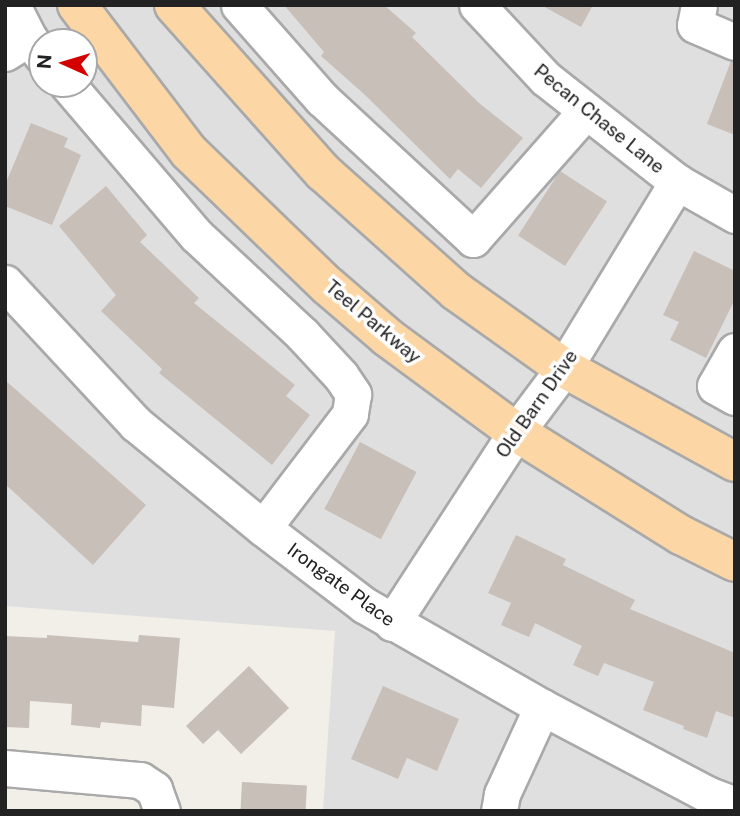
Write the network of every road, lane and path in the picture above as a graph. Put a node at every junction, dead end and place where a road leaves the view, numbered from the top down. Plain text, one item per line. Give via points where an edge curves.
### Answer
1 (12, 5) edge
2 (77, 5) edge
3 (174, 5) edge
4 (239, 5) edge
5 (477, 5) edge
6 (699, 5) edge
7 (735, 42) edge
8 (25, 49) edge
9 (78, 98) edge
10 (586, 111) junction
11 (677, 182) junction
12 (735, 215) edge
13 (6, 283) edge
14 (735, 351) edge
15 (564, 368) junction
16 (735, 397) edge
17 (516, 432) junction
18 (735, 462) edge
19 (262, 528) junction
20 (735, 562) edge
21 (392, 623) junction
22 (542, 707) junction
23 (5, 768) edge
24 (684, 797) edge
25 (735, 805) edge
26 (162, 811) edge
27 (499, 811) edge

1 - 8 street
2 - 17 main road, Teel Parkway via 189,152 387,337
3 - 15 main road via 323,172 456,291
4 - 10 street via 322,99 472,239
5 - 10 street, Pecan Chase Lane via 545,78
6 - 7 street via 695,25
9 - 19 street via 197,236 302,334 353,394 351,414
10 - 11 street, Pecan Chase Lane
11 - 12 street, Pecan Chase Lane
11 - 15 street, Old Barn Drive
13 - 19 street, Irongate Place via 136,424
14 - 16 street via 715,386
15 - 17 street, Old Barn Drive
15 - 18 main road
17 - 20 main road, Teel Parkway via 681,536
17 - 21 street, Old Barn Drive
19 - 21 street, Irongate Place
21 - 22 street, Irongate Place
22 - 24 street, Irongate Place
22 - 27 street via 502,794
23 - 26 street via 140,780 154,789
24 - 25 street, Irongate Place

